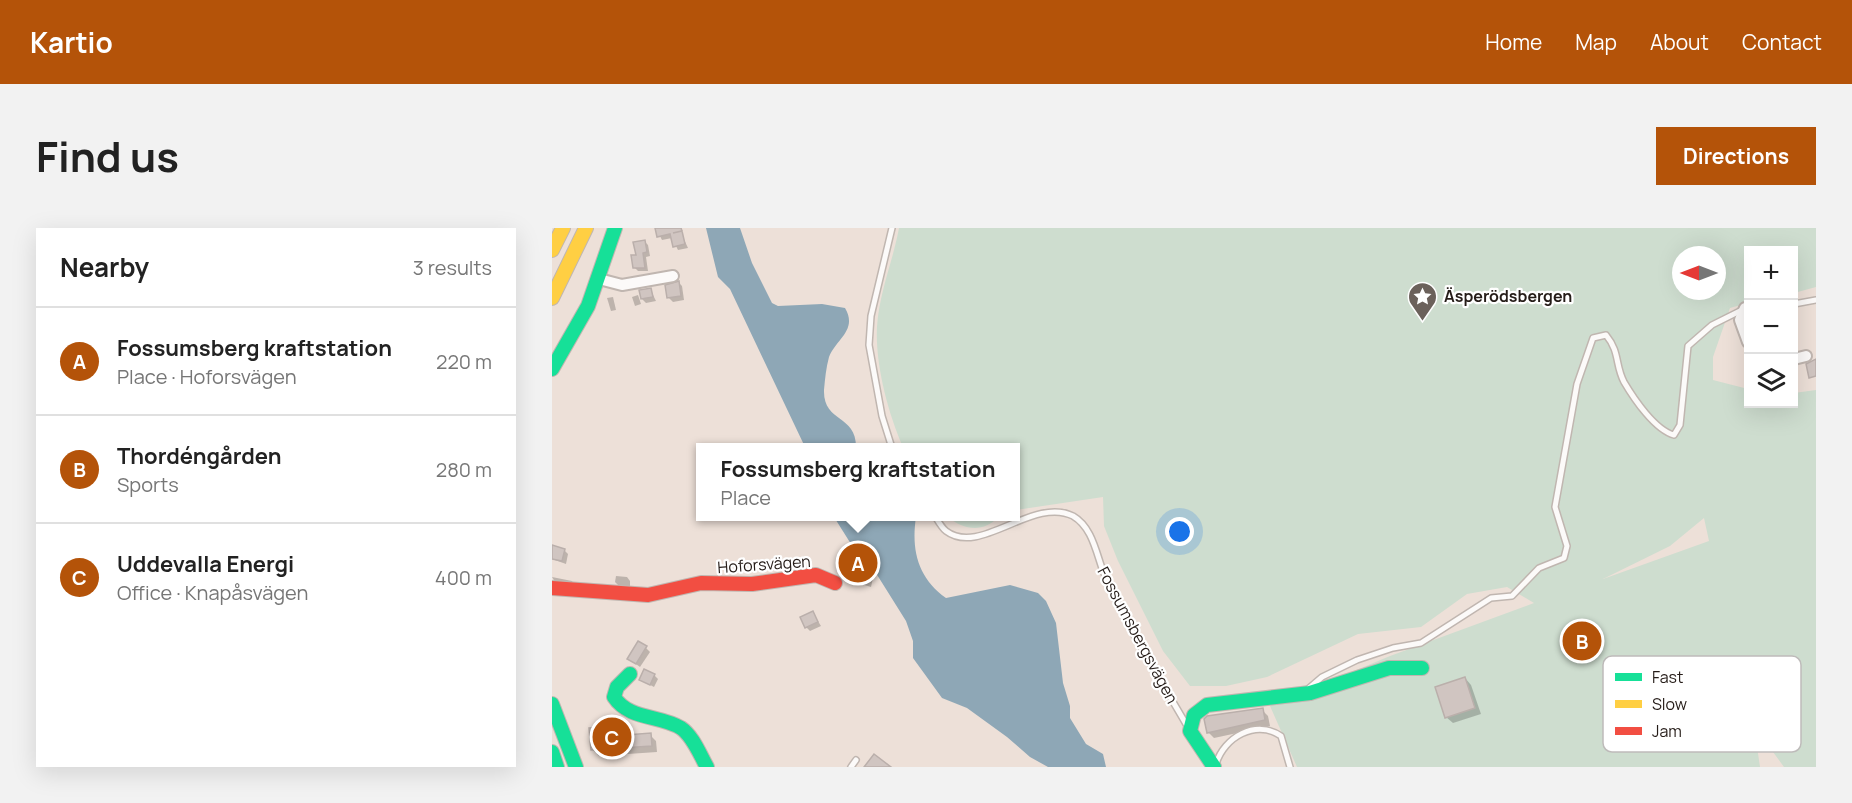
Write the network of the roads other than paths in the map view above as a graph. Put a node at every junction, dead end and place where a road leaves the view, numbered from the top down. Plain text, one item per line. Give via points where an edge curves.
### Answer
1 (563, 228) edge
2 (586, 228) edge
3 (615, 228) edge
4 (892, 228) edge
5 (553, 248) edge
6 (673, 276) dead end
7 (599, 279) junction
8 (552, 298) edge
9 (1816, 300) edge
10 (1798, 303) edge
11 (1744, 310) edge
12 (1744, 314) edge
13 (1744, 330) edge
14 (1806, 356) dead end
15 (1798, 358) edge
16 (552, 369) edge
17 (891, 443) edge
18 (939, 521) edge
19 (1020, 521) edge
20 (1020, 521) edge
21 (835, 583) dead end
22 (552, 588) edge
23 (1422, 668) dead end
24 (630, 674) dead end
25 (1301, 694) junction
26 (552, 704) edge
27 (1190, 730) junction
28 (552, 752) edge
29 (856, 760) dead end
30 (557, 767) edge
31 (576, 767) edge
32 (707, 767) edge
33 (851, 767) edge
34 (1215, 767) edge
35 (1290, 767) edge

1 - 5 main road
2 - 8 main road
3 - 7 main road
4 - 17 lane via 868,345
6 - 7 street via 622,285
7 - 16 main road via 576,330
9 - 10 lane
11 - 25 lane via 1712,325 1688,346 1680,425 1674,435 1663,432 1623,380 1616,347 1606,335 1593,338 1577,384 1555,507 1567,546 1564,558 1539,568 1512,596 1491,598 1421,643 1358,660 1322,677
12 - 13 street via 1740,320
14 - 15 street
18 - 20 lane, Fossumsbergsvägen via 946,531 957,536 981,536
19 - 27 lane, Fossumsbergsvägen via 1043,512 1062,512 1074,517 1091,536 1112,592
21 - 22 main road, Hoforsvägen via 816,575 752,584 701,583 648,595
23 - 25 main road via 1389,668
24 - 32 main road via 617,686 615,698 620,706 682,728
25 - 27 main road via 1207,705 1193,717
26 - 31 main road
27 - 34 main road
28 - 30 main road
29 - 33 lane
34 - 35 lane via 1222,749 1233,737 1264,729 1281,736

